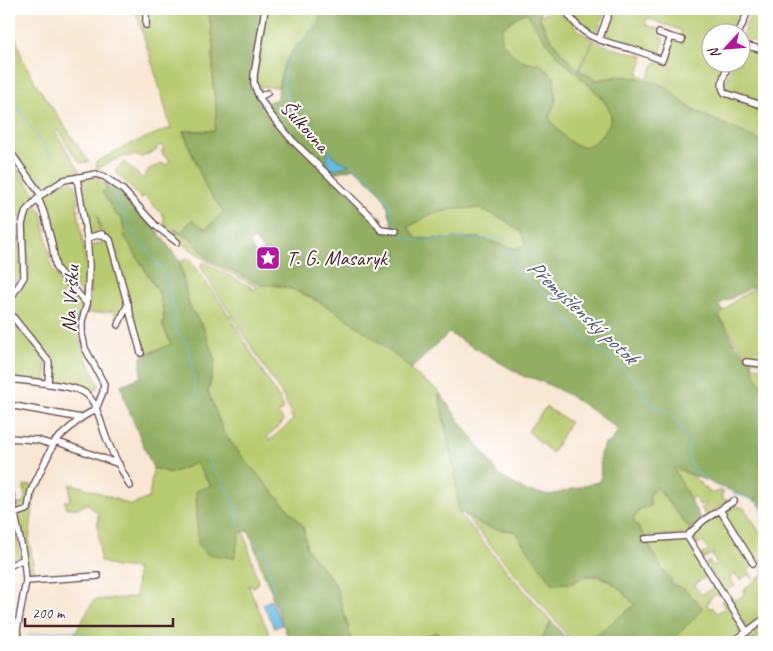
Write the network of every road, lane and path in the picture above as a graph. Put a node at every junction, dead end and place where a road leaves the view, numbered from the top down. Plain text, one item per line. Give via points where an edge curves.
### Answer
1 (146, 9) edge
2 (265, 9) edge
3 (565, 9) edge
4 (610, 9) edge
5 (749, 9) edge
6 (743, 22) edge
7 (146, 26) dead end
8 (659, 33) dead end
9 (671, 37) junction
10 (598, 40) junction
11 (682, 40) dead end
12 (750, 46) edge
13 (764, 50) edge
14 (726, 72) edge
15 (266, 94) dead end
16 (9, 96) edge
17 (259, 97) junction
18 (13, 103) dead end
19 (764, 106) edge
20 (9, 150) edge
21 (77, 178) junction
22 (39, 197) junction
23 (395, 232) dead end
24 (87, 238) junction
25 (177, 242) dead end
26 (9, 301) edge
27 (87, 304) junction
28 (128, 304) junction
29 (9, 312) edge
30 (118, 325) dead end
31 (141, 353) dead end
32 (746, 362) dead end
33 (764, 364) edge
34 (9, 379) edge
35 (48, 384) junction
36 (9, 405) edge
37 (96, 409) junction
38 (81, 418) junction
39 (9, 438) edge
40 (54, 443) junction
41 (119, 464) junction
42 (9, 486) edge
43 (130, 486) dead end
44 (734, 501) dead end
45 (720, 510) junction
46 (11, 513) edge
47 (687, 536) junction
48 (645, 539) dead end
49 (24, 560) junction
50 (753, 563) dead end
51 (9, 566) edge
52 (98, 576) dead end
53 (26, 581) junction
54 (764, 619) edge
55 (747, 632) junction
56 (19, 642) edge
57 (733, 642) edge

1 - 7 street
2 - 17 street, Šulkovna via 254,75
3 - 10 street via 579,29
4 - 10 street
5 - 6 street
8 - 9 street
9 - 10 street via 662,60
9 - 11 street
12 - 13 street
14 - 19 street via 722,85 725,93
15 - 17 street
16 - 18 street
17 - 23 street, Šulkovna via 292,140 381,230
20 - 22 street
21 - 22 street via 64,180
21 - 24 street, Na Vršku
21 - 25 street via 96,174 112,182
22 - 26 street via 26,211 22,224 24,277
22 - 27 street via 56,268
24 - 27 street, Na Vršku via 90,266
24 - 28 street, Na Vršku via 102,234 110,240
27 - 37 street, Na Vršku via 82,334 85,348 104,384
28 - 30 street
28 - 31 street, Na Vršku
29 - 35 street via 49,362
32 - 33 street
34 - 35 street
35 - 37 street via 86,393
36 - 38 street
37 - 38 street
37 - 41 street
38 - 40 street
39 - 40 street
40 - 41 street
40 - 46 street via 31,491 28,509
41 - 43 street
42 - 46 street
44 - 45 street
45 - 47 street
45 - 50 street
46 - 49 street
47 - 48 street
47 - 55 street
49 - 51 street
49 - 53 street
52 - 53 street
53 - 56 street via 16,630
54 - 55 street
55 - 57 street

